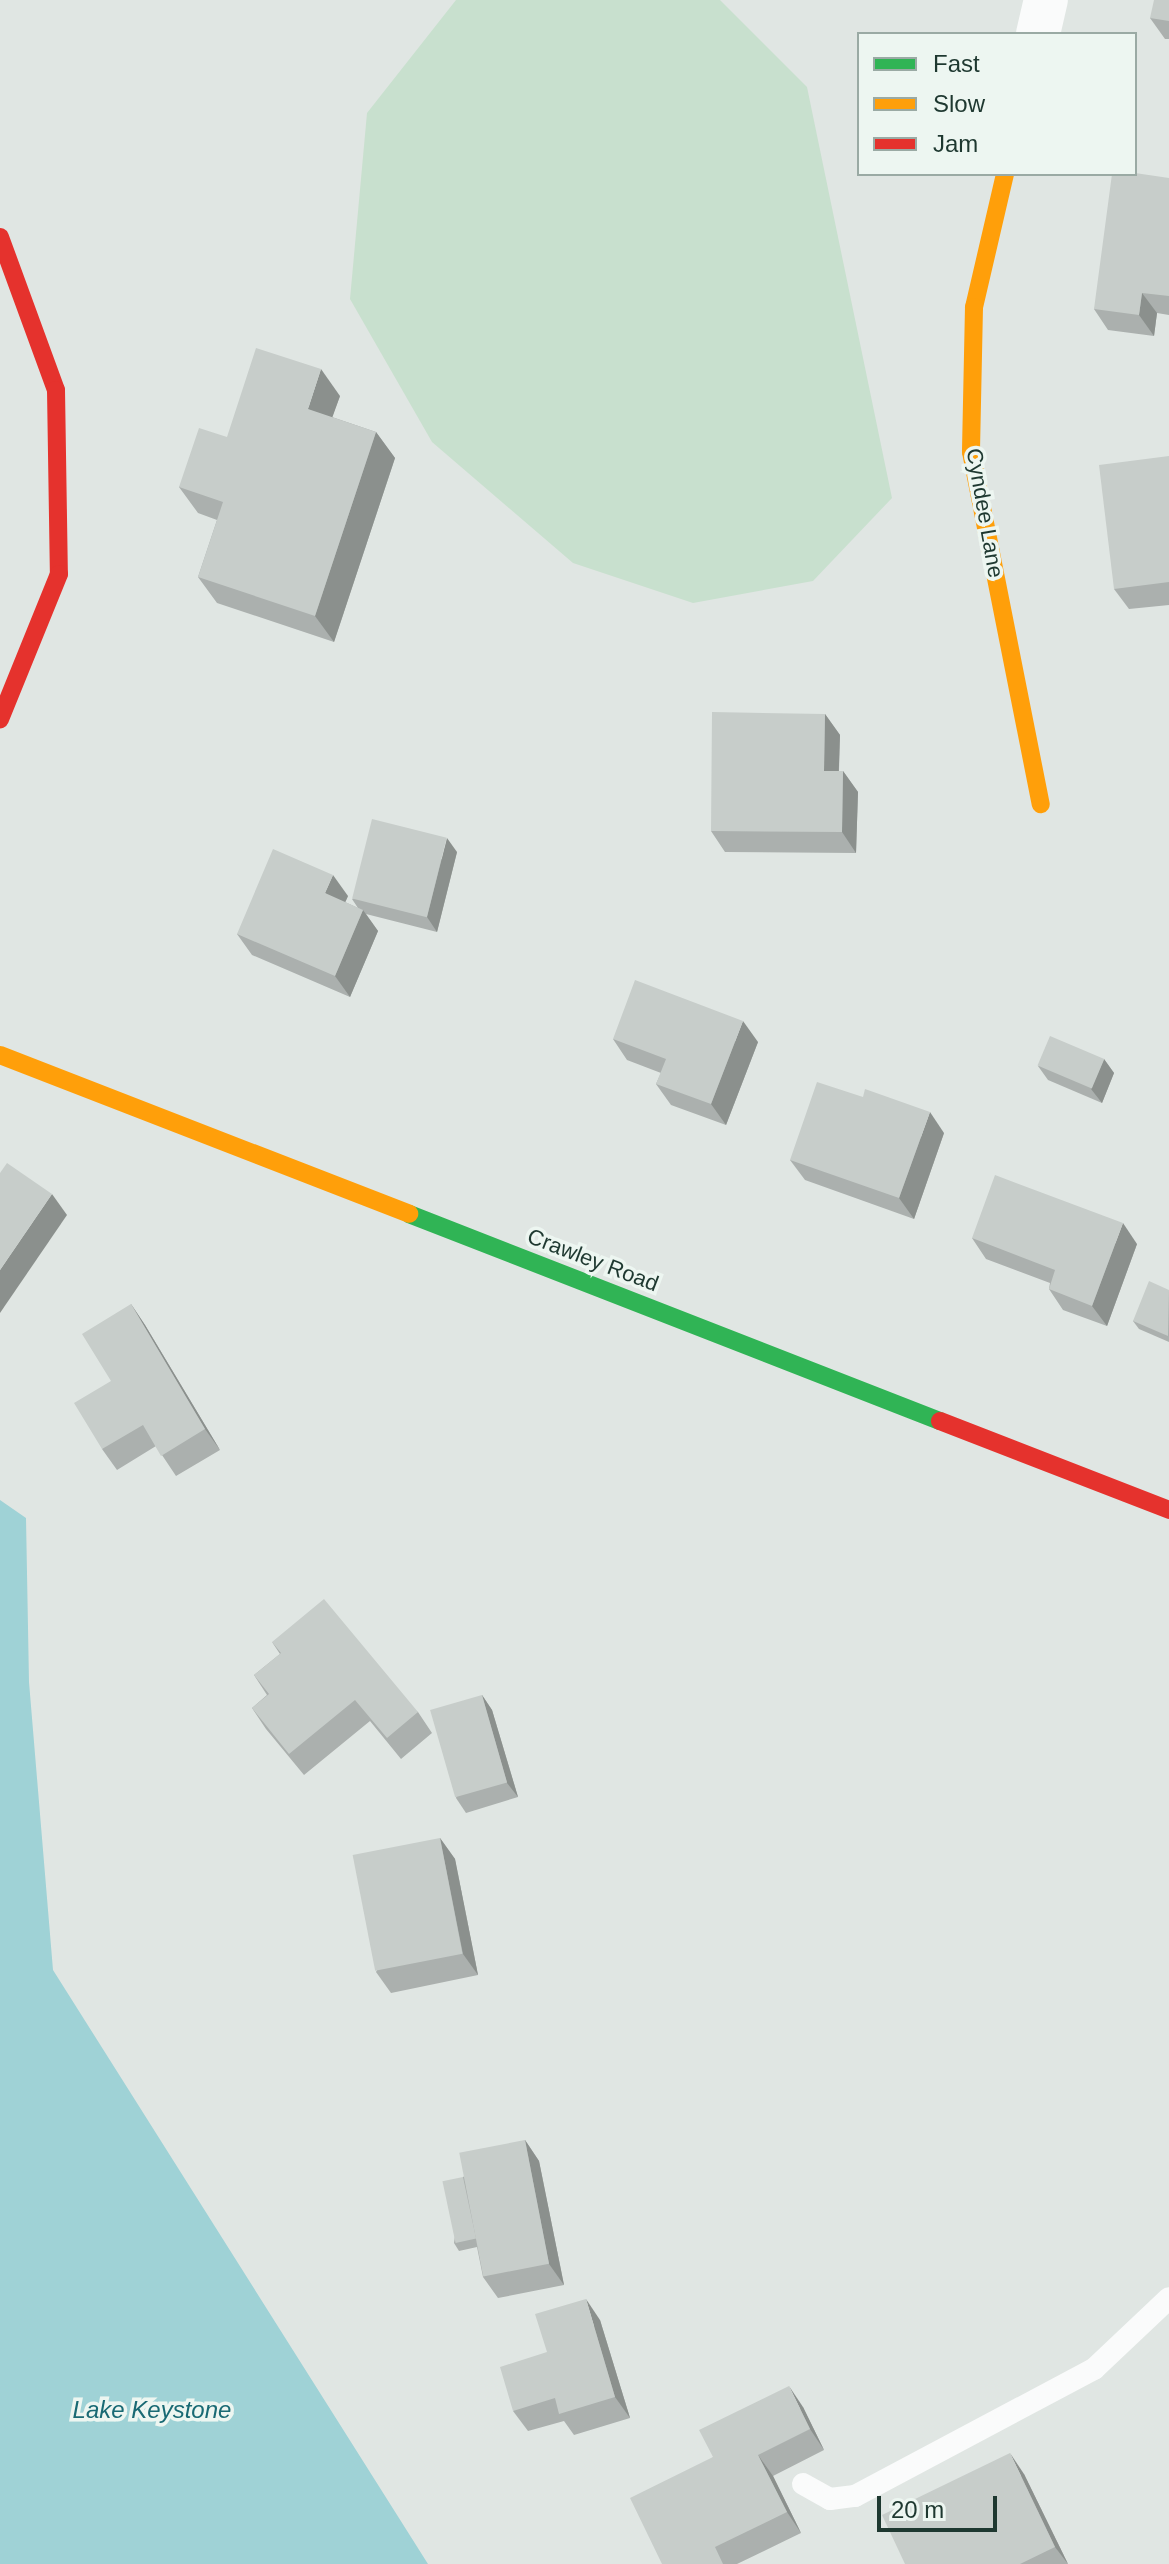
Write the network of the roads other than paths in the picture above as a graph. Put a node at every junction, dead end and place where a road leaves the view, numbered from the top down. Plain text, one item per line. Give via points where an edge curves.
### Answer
1 (1046, 0) edge
2 (1038, 32) edge
3 (1005, 176) edge
4 (0, 237) edge
5 (0, 719) edge
6 (1041, 804) dead end
7 (0, 1055) edge
8 (1169, 1510) edge
9 (1169, 2298) edge
10 (803, 2484) dead end

1 - 2 street
3 - 6 street, Cyndee Lane via 974,307 971,452
4 - 5 street via 56,390 59,574
7 - 8 street, Crawley Road
9 - 10 lane via 1094,2369 855,2496 830,2499

